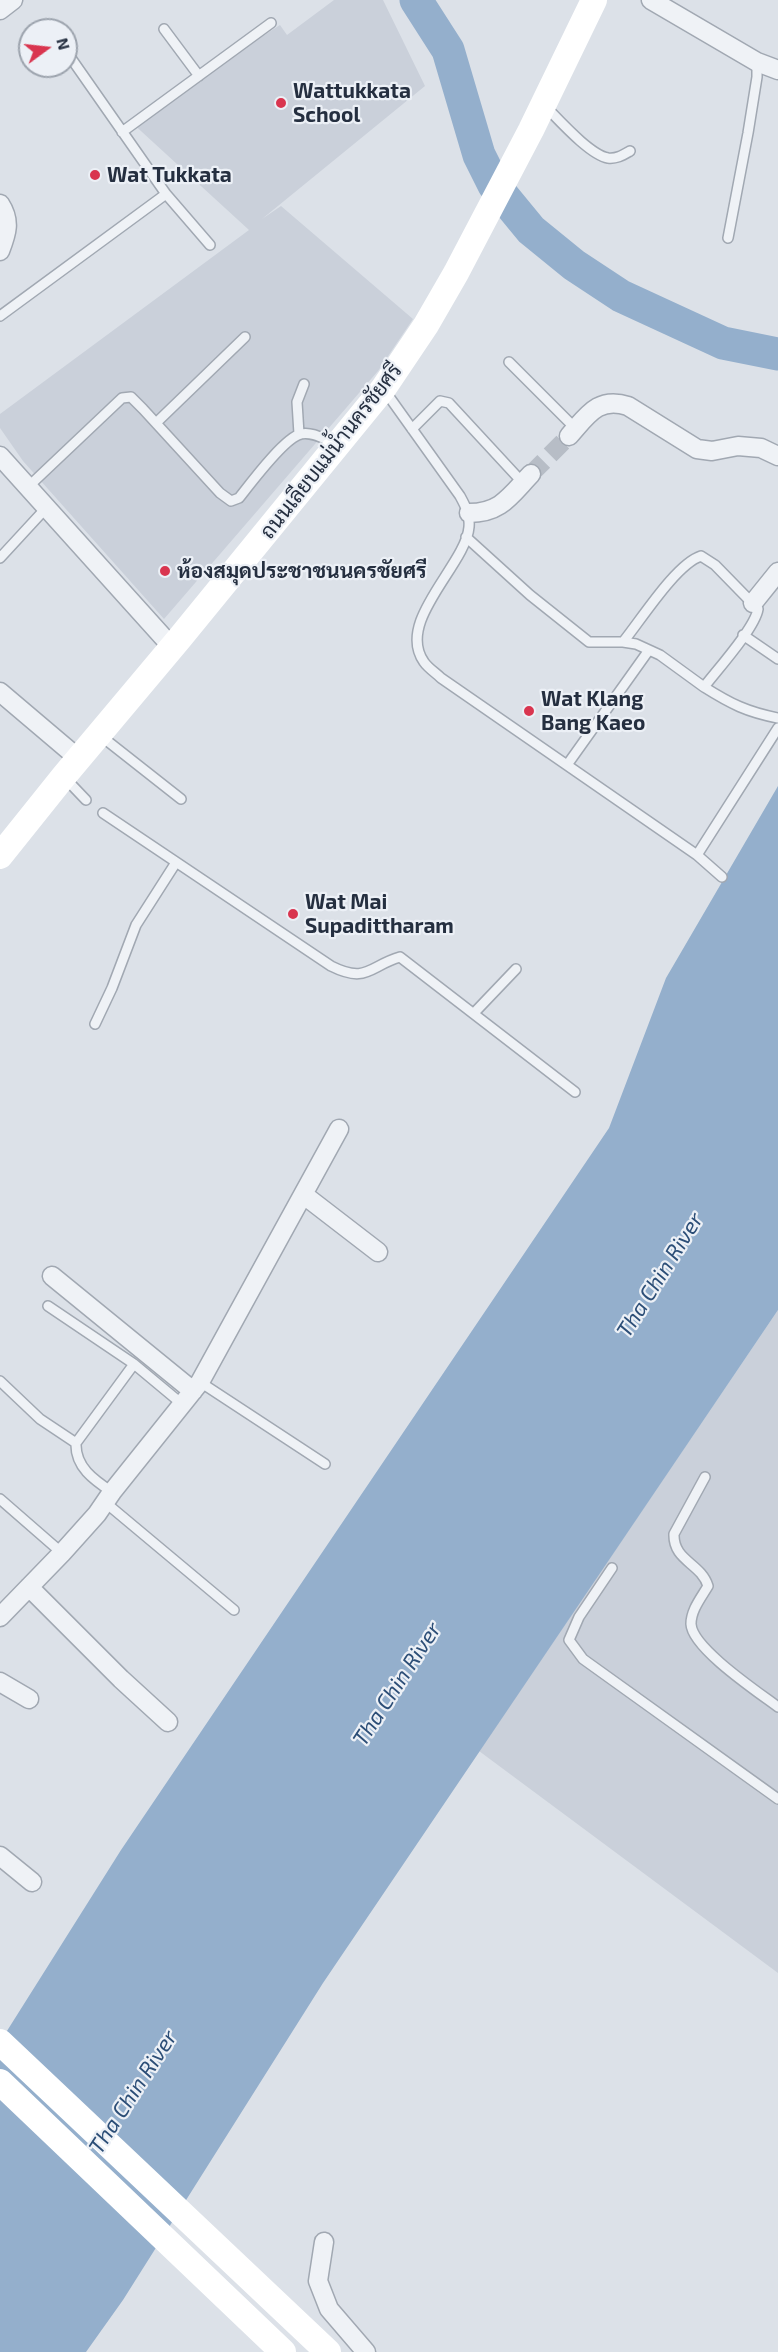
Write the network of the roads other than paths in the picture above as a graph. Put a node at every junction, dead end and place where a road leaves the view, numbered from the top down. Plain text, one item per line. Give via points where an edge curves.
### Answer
1 (13, 0) edge
2 (594, 0) edge
3 (651, 0) edge
4 (0, 10) edge
5 (271, 23) dead end
6 (164, 29) dead end
7 (756, 62) junction
8 (78, 68) edge
9 (778, 69) edge
10 (199, 76) junction
11 (544, 105) junction
12 (122, 132) junction
13 (630, 151) dead end
14 (165, 194) junction
15 (0, 204) edge
16 (728, 238) dead end
17 (210, 245) dead end
18 (0, 251) edge
19 (0, 316) edge
20 (245, 337) dead end
21 (509, 362) dead end
22 (304, 384) dead end
23 (383, 390) junction
24 (156, 423) junction
25 (412, 429) junction
26 (572, 432) joint
27 (299, 434) junction
28 (339, 445) junction
29 (0, 456) edge
30 (778, 456) edge
31 (527, 479) joint
32 (28, 487) junction
33 (47, 507) junction
34 (469, 513) junction
35 (466, 537) junction
36 (0, 558) edge
37 (778, 572) edge
38 (753, 603) junction
39 (743, 635) junction
40 (623, 642) junction
41 (172, 647) junction
42 (649, 650) junction
43 (778, 659) edge
44 (704, 687) junction
45 (0, 692) edge
46 (778, 718) edge
47 (778, 728) edge
48 (99, 735) junction
49 (567, 765) junction
50 (71, 767) junction
51 (181, 799) dead end
52 (86, 800) dead end
53 (103, 813) dead end
54 (697, 855) junction
55 (0, 856) edge
56 (175, 864) junction
57 (722, 877) dead end
58 (516, 969) dead end
59 (474, 1013) junction
60 (94, 1024) dead end
61 (575, 1092) dead end
62 (339, 1129) dead end
63 (304, 1195) junction
64 (378, 1252) dead end
65 (52, 1276) dead end
66 (48, 1306) dead end
67 (134, 1364) junction
68 (0, 1381) edge
69 (192, 1392) junction
70 (76, 1443) junction
71 (325, 1464) dead end
72 (705, 1477) dead end
73 (109, 1498) junction
74 (0, 1499) edge
75 (62, 1553) junction
76 (612, 1568) dead end
77 (29, 1587) junction
78 (234, 1610) dead end
79 (0, 1617) edge
80 (0, 1682) edge
81 (29, 1699) dead end
82 (778, 1707) edge
83 (168, 1722) dead end
84 (778, 1799) edge
85 (0, 1856) edge
86 (32, 1882) dead end
87 (0, 2042) edge
88 (0, 2082) edge
89 (324, 2242) dead end
90 (282, 2352) edge
91 (327, 2352) edge
92 (366, 2352) edge

1 - 4 street
2 - 11 main road, ถนนเลียบแม่น้ำนครชัยศรี
3 - 7 street
5 - 10 lane
6 - 10 lane
7 - 9 street
7 - 16 lane via 750,122
8 - 12 lane
10 - 12 lane
11 - 13 lane via 606,158 617,158
11 - 23 main road, ถนนเลียบแม่น้ำนครชัยศรี via 426,325
12 - 14 lane
14 - 17 lane
14 - 19 lane
15 - 18 street via 9,225
20 - 24 lane
21 - 26 lane
22 - 27 lane via 297,402
23 - 25 lane
23 - 28 main road, ถนนเลียบแม่น้ำนครชัยศรี
24 - 27 lane via 220,494 231,501 239,498 287,442
24 - 32 lane via 131,398 122,398
25 - 31 lane via 440,401 448,403
25 - 34 lane
26 - 30 street via 596,408 606,402 617,403 697,448 761,448
27 - 28 lane
28 - 41 main road, ถนนเลียบแม่น้ำนครชัยศรี
29 - 32 street
31 - 34 street via 495,510
32 - 33 street
33 - 36 lane
33 - 41 street
34 - 35 lane
35 - 40 lane via 589,642
35 - 49 lane via 417,630 423,661 441,678
37 - 38 street
38 - 39 lane via 758,609 756,616
38 - 40 lane via 715,565 701,556 693,558
39 - 43 lane
39 - 44 lane
40 - 42 lane
41 - 48 main road, ถนนเลียบแม่น้ำนครชัยศรี
42 - 44 lane
42 - 49 lane
44 - 46 lane via 734,706
45 - 50 street
47 - 54 lane
48 - 50 main road, ถนนเลียบแม่น้ำนครชัยศรี
48 - 51 lane
49 - 54 lane
50 - 52 lane
50 - 55 main road, ถนนเลียบแม่น้ำนครชัยศรี
53 - 56 lane
54 - 57 lane
56 - 59 lane via 347,974 368,973 400,957
56 - 60 lane via 136,925
58 - 59 lane
59 - 61 lane
62 - 63 street
63 - 64 street
63 - 69 street
65 - 69 street
66 - 67 lane
67 - 69 lane
67 - 70 lane
68 - 70 lane via 40,1419
69 - 71 lane
69 - 73 street
70 - 73 lane via 75,1455
72 - 82 lane via 673,1542 677,1551 705,1576 708,1586 693,1611 692,1632 718,1661
73 - 75 street
73 - 78 lane
74 - 75 lane
75 - 77 street
76 - 84 lane via 579,1617 569,1640 573,1648
77 - 79 street
77 - 83 street
80 - 81 street
85 - 86 street
87 - 91 main road
88 - 90 main road
89 - 92 street via 318,2281 329,2309

